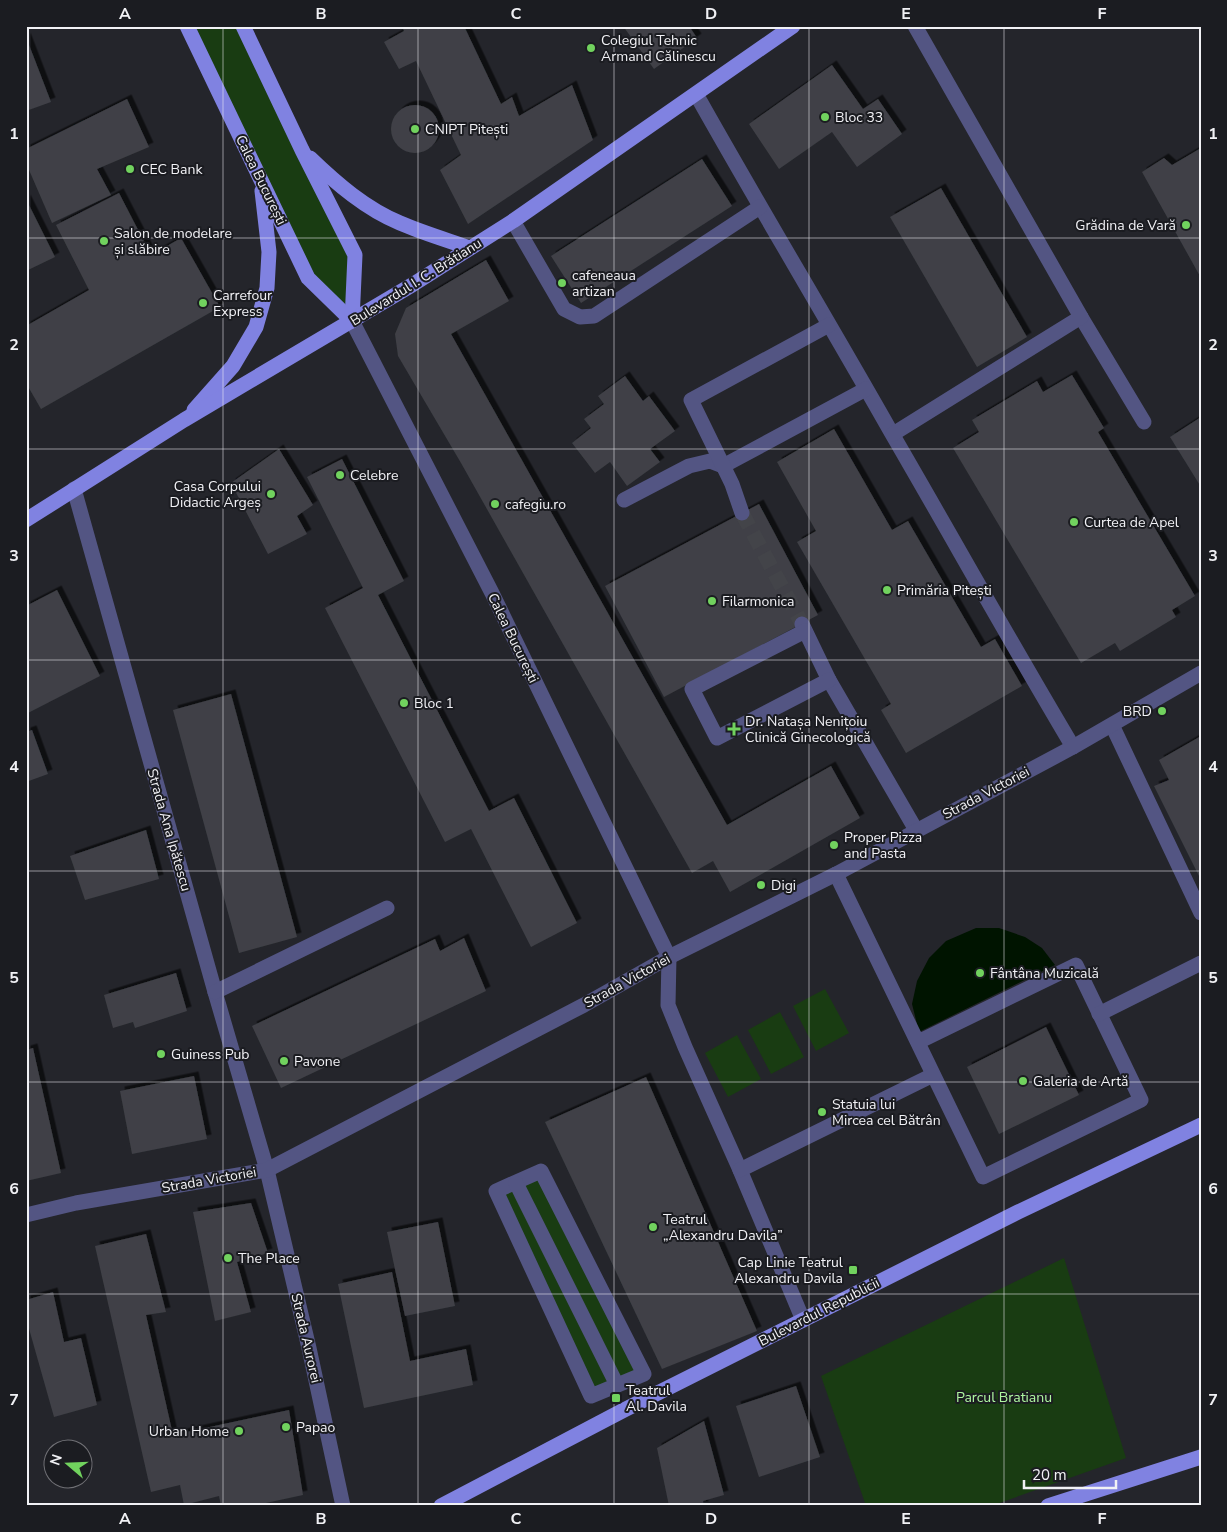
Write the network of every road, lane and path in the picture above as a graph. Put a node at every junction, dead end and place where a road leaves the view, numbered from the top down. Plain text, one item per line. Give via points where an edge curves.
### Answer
1 (187, 26) edge
2 (243, 26) edge
3 (793, 26) edge
4 (915, 26) edge
5 (696, 94) junction
6 (302, 150) junction
7 (260, 180) junction
8 (760, 207) junction
9 (513, 221) junction
10 (470, 248) junction
11 (1081, 317) junction
12 (352, 322) junction
13 (829, 325) junction
14 (866, 388) junction
15 (184, 420) junction
16 (1144, 422) dead end
17 (893, 434) junction
18 (723, 466) junction
19 (74, 489) junction
20 (624, 500) dead end
21 (742, 514) tunnel mouth
22 (26, 520) edge
23 (1201, 673) edge
24 (829, 680) junction
25 (1112, 725) junction
26 (1073, 747) junction
27 (916, 830) junction
28 (836, 874) junction
29 (387, 908) dead end
30 (1201, 913) edge
31 (669, 957) junction
32 (1201, 963) edge
33 (215, 992) junction
34 (1099, 1014) junction
35 (918, 1042) junction
36 (933, 1075) junction
37 (1201, 1125) edge
38 (267, 1170) junction
39 (740, 1170) junction
40 (516, 1183) junction
41 (26, 1215) edge
42 (803, 1320) junction
43 (616, 1385) junction
44 (1201, 1457) edge
45 (343, 1506) edge
46 (441, 1506) edge
47 (1048, 1506) edge

1 - 7 main road, Calea București
2 - 6 main road, Calea București
3 - 5 main road, Bulevardul I. C. Brătianu
4 - 11 street
5 - 8 street
5 - 9 main road, Bulevardul I. C. Brătianu
6 - 10 main road via 361,202 400,223
6 - 12 main road, Calea București via 354,255
7 - 12 main road, Calea București via 308,278
7 - 15 main road via 269,252 267,288 256,327 233,366
8 - 9 street via 594,316 580,317 564,309
8 - 13 street
9 - 10 main road, Bulevardul I. C. Brătianu
10 - 12 main road, Bulevardul I. C. Brătianu
11 - 16 street
11 - 17 street
12 - 15 main road, Bulevardul I. C. Brătianu
12 - 31 street, Calea București via 492,593
13 - 14 street
13 - 18 street via 691,400
14 - 17 street
14 - 18 street
15 - 19 main road, Bulevardul I. C. Brătianu
17 - 26 street
18 - 20 street via 710,460 689,466
18 - 21 street
19 - 22 main road, Bulevardul I. C. Brătianu
19 - 33 street, Strada Ana Ipătescu
23 - 25 street, Strada Victoriei
24 - 24 street via 803,627 692,689 717,738
24 - 27 street
25 - 26 street, Strada Victoriei
25 - 30 street
26 - 27 street, Strada Victoriei
27 - 28 street, Strada Victoriei
28 - 31 street, Strada Victoriei
28 - 35 street
29 - 33 street
31 - 38 street, Strada Victoriei via 584,1005
31 - 39 street via 668,1005
32 - 34 street
33 - 38 street, Strada Ana Ipătescu
34 - 35 street via 1076,964
34 - 36 street via 1141,1100 983,1177
35 - 36 street
36 - 39 street
37 - 42 main road, Bulevardul Republicii
38 - 41 street, Strada Victoriei via 76,1203
38 - 45 street, Strada Aurorei via 310,1348
39 - 42 street
40 - 43 street
40 - 43 street via 496,1191 591,1396
40 - 43 street via 540,1171 644,1374
42 - 46 main road, Bulevardul Republicii
44 - 47 main road

